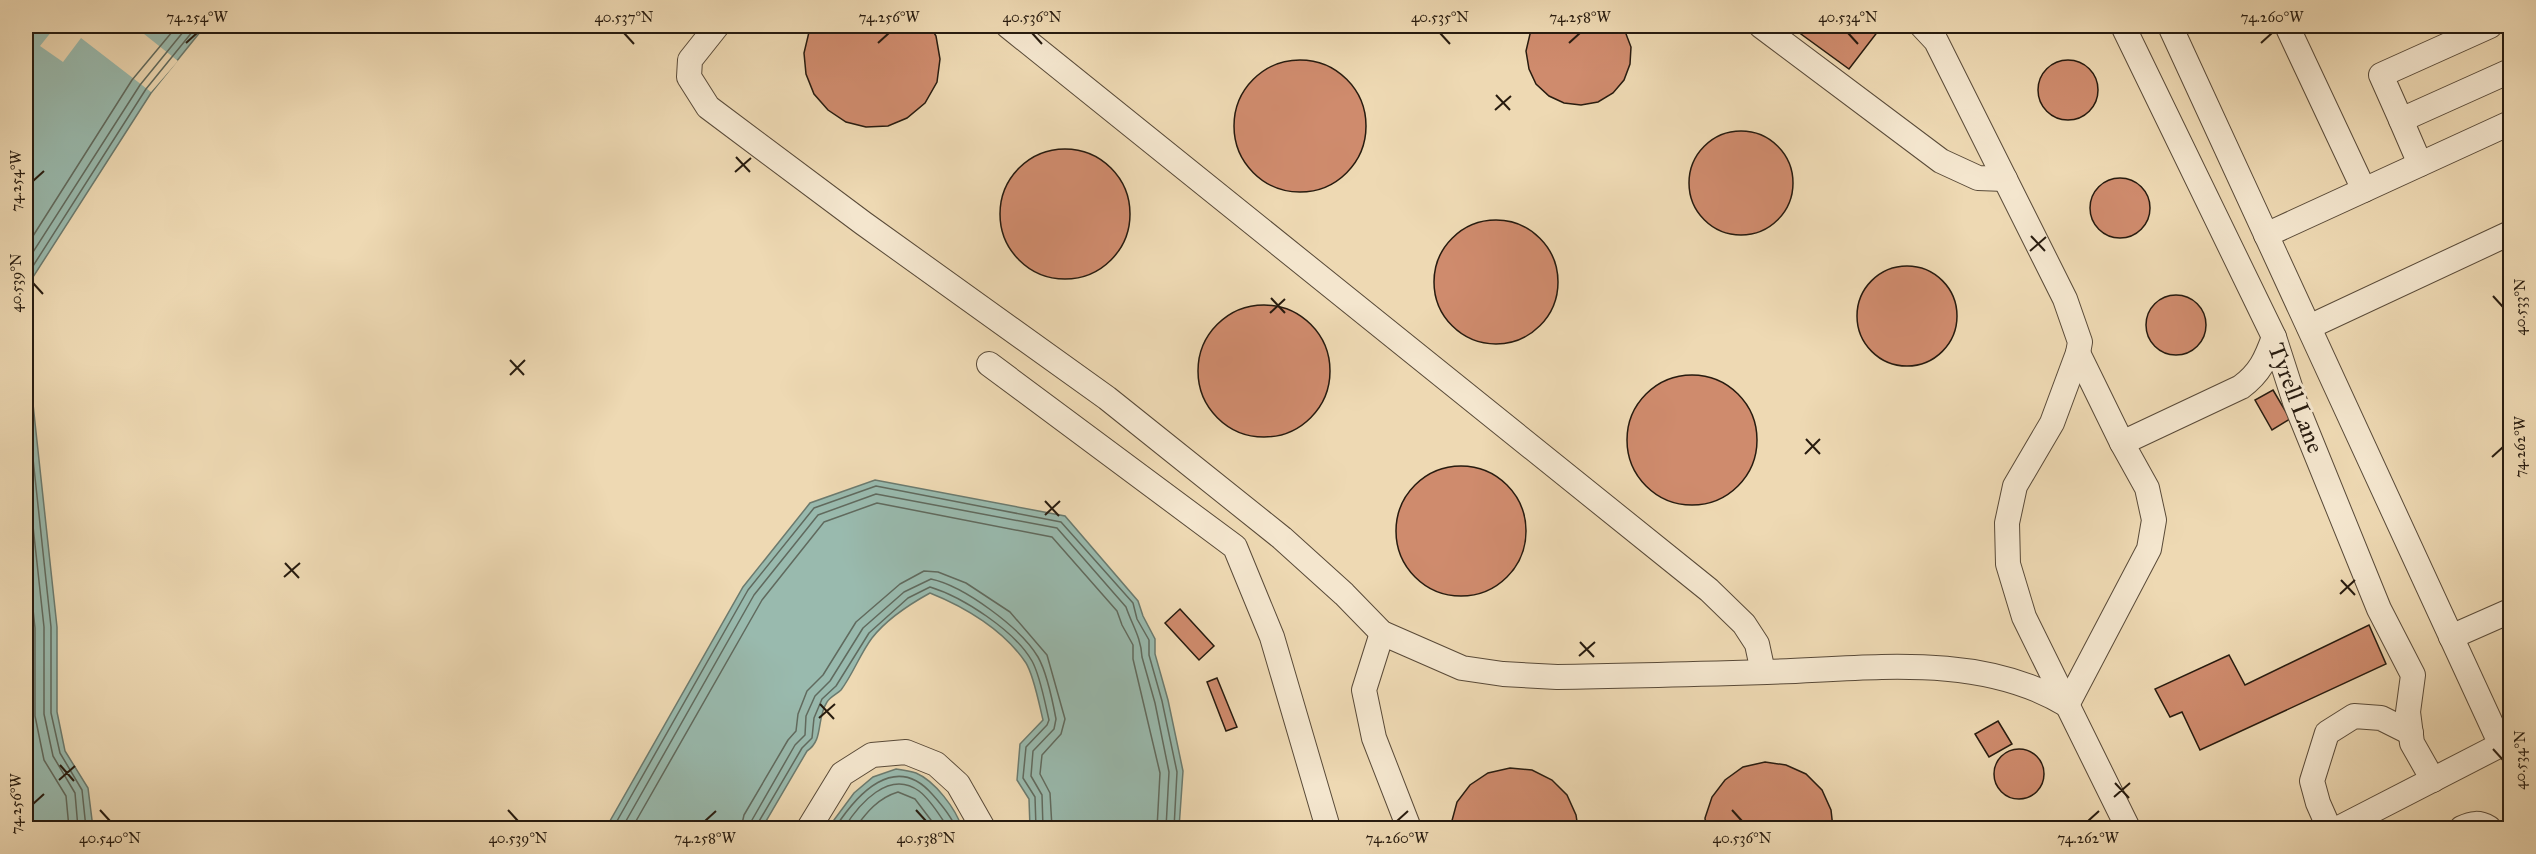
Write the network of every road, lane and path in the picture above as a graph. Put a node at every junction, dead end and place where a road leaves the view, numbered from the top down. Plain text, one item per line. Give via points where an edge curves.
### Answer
1 (717, 26) edge
2 (1008, 26) edge
3 (1761, 26) edge
4 (1922, 26) edge
5 (2123, 26) edge
6 (2170, 26) edge
7 (2287, 26) edge
8 (2490, 26) edge
9 (2511, 71) edge
10 (2401, 120) junction
11 (2511, 123) edge
12 (2420, 164) junction
13 (2005, 179) junction
14 (2364, 190) junction
15 (2511, 233) edge
16 (2266, 235) junction
17 (2309, 327) junction
18 (2274, 337) junction
19 (2078, 353) junction
20 (989, 364) dead end
21 (2122, 442) junction
22 (2511, 610) edge
23 (1382, 633) junction
24 (2451, 637) junction
25 (1763, 672) junction
26 (2067, 705) junction
27 (2411, 733) junction
28 (2506, 742) edge
29 (2433, 780) junction
30 (809, 828) edge
31 (984, 828) edge
32 (1328, 828) edge
33 (1409, 828) edge
34 (2128, 828) edge
35 (2329, 828) edge
36 (2339, 828) edge
37 (2462, 828) edge
38 (2489, 828) edge

1 - 23 street via 690,60 689,77 708,107 1107,398 1282,538
2 - 25 street via 1710,590 1744,624 1757,644
3 - 13 street via 1941,161 1978,178
4 - 13 street via 1936,41
5 - 18 street, Tyrell Lane
6 - 16 street
7 - 14 street
8 - 10 street via 2381,75
9 - 10 street
10 - 12 street
11 - 12 street
12 - 14 street
13 - 19 street via 2065,299 2079,342
14 - 16 street
15 - 17 street
16 - 17 street
17 - 24 street
18 - 21 street via 2264,365 2247,383
18 - 27 street, Tyrell Lane via 2295,402 2379,609 2413,675 2408,712
19 - 21 street
19 - 26 street via 2052,423 2015,486 2007,523 2008,564 2024,617
20 - 32 street via 1235,547 1272,637
21 - 26 street via 2147,488 2154,520 2149,549
22 - 24 street
23 - 25 street via 1462,668 1503,674 1557,677
23 - 33 street via 1364,690 1374,738
24 - 28 street
25 - 26 street via 1957,669 2009,681
26 - 34 street
27 - 29 street, Tyrell Lane
27 - 35 street via 2381,718 2354,716 2327,733 2312,781
28 - 29 street
29 - 36 street
30 - 31 street via 842,774 872,754 906,752 936,764 958,784
37 - 38 street via 2480,823

